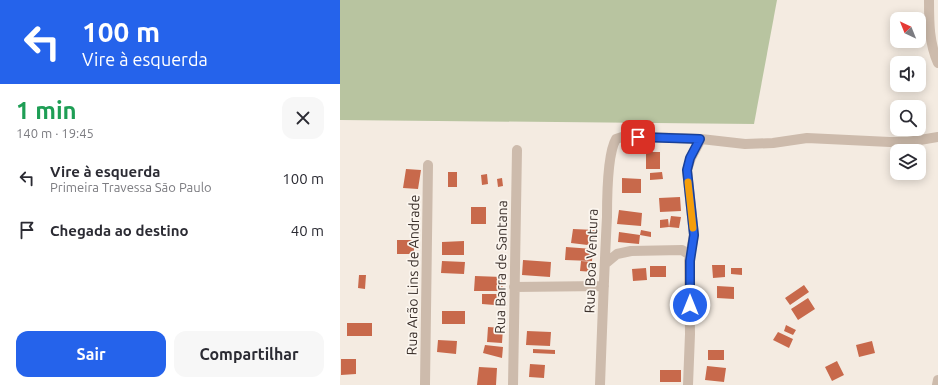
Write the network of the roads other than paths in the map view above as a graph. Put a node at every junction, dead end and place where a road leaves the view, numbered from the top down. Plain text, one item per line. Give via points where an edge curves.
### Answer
1 (929, 0) edge
2 (938, 15) edge
3 (929, 23) junction
4 (938, 63) edge
5 (938, 137) edge
6 (700, 139) junction
7 (517, 150) dead end
8 (428, 165) dead end
9 (690, 255) junction
10 (604, 264) junction
11 (604, 286) junction
12 (514, 287) junction
13 (938, 380) edge
14 (425, 385) edge
15 (513, 385) edge
16 (600, 385) edge
17 (688, 385) edge
18 (937, 385) edge

1 - 3 street
2 - 3 street
3 - 4 street via 932,50
5 - 6 street via 908,142 807,138 745,144
6 - 9 street via 687,170 694,235
6 - 10 street, Rua Boa Ventura via 625,136 616,139 610,156
7 - 12 street, Rua Barra de Santana
8 - 14 street, Rua Arão Lins de Andrade
9 - 10 street via 682,250 631,251 617,254
9 - 17 street
10 - 11 street, Rua Boa Ventura
11 - 12 street
11 - 16 street, Rua Boa Ventura
12 - 15 street, Rua Barra de Santana
13 - 18 street

